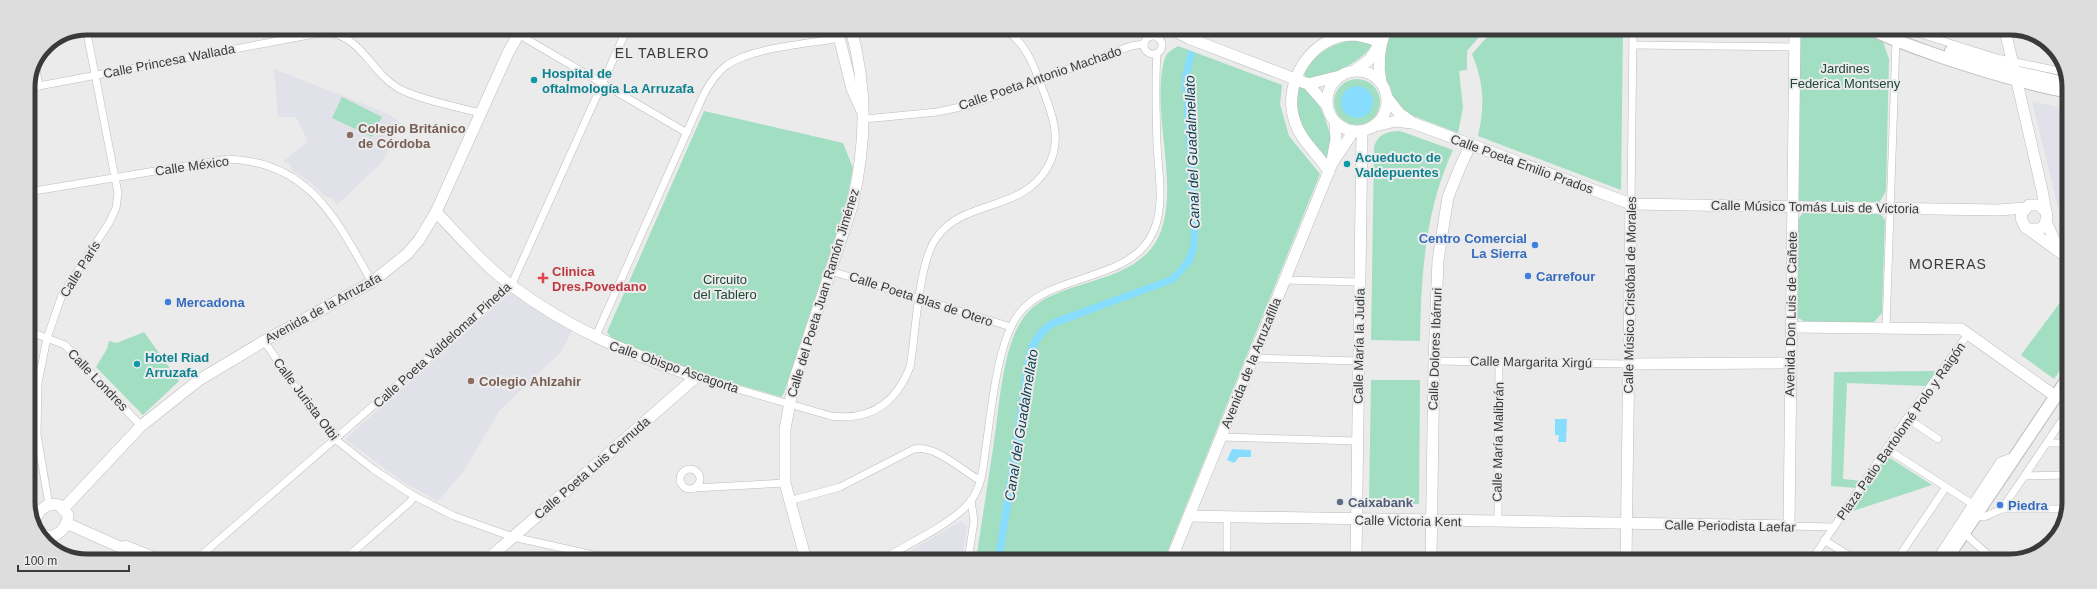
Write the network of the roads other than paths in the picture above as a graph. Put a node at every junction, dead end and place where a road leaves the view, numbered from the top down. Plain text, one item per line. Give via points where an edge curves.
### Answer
1 (87, 35) edge
2 (304, 35) edge
3 (340, 35) edge
4 (518, 35) edge
5 (526, 35) edge
6 (624, 35) edge
7 (830, 35) edge
8 (838, 35) edge
9 (852, 35) edge
10 (1011, 35) edge
11 (1182, 35) edge
12 (1333, 35) edge
13 (1360, 35) edge
14 (1385, 35) edge
15 (1633, 35) edge
16 (1795, 35) edge
17 (1890, 35) edge
18 (1893, 35) edge
19 (1924, 35) edge
20 (2006, 35) edge
21 (1157, 37) joint
22 (1382, 42) junction
23 (1144, 44) junction
24 (1633, 45) junction
25 (1795, 47) junction
26 (1156, 53) junction
27 (1354, 71) junction
28 (2015, 71) junction
29 (2060, 72) edge
30 (37, 74) edge
31 (96, 76) junction
32 (1341, 76) junction
33 (1295, 78) junction
34 (1039, 80) junction
35 (1380, 82) junction
36 (2062, 82) edge
37 (603, 84) junction
38 (1308, 84) junction
39 (39, 86) junction
40 (35, 87) edge
41 (2062, 89) edge
42 (1388, 99) junction
43 (1327, 106) junction
44 (480, 113) junction
45 (865, 119) junction
46 (1335, 122) junction
47 (1413, 123) junction
48 (1375, 126) junction
49 (1357, 132) junction
50 (686, 133) junction
51 (1471, 144) junction
52 (1330, 169) junction
53 (115, 178) junction
54 (2042, 190) junction
55 (35, 191) edge
56 (1631, 204) junction
57 (1793, 207) junction
58 (1890, 207) junction
59 (2027, 207) junction
60 (1998, 210) junction
61 (436, 212) junction
62 (2046, 217) junction
63 (2026, 226) junction
64 (2062, 251) edge
65 (2062, 253) edge
66 (831, 271) junction
67 (1285, 280) junction
68 (372, 282) junction
69 (1359, 282) junction
70 (511, 286) junction
71 (920, 298) junction
72 (1791, 327) junction
73 (1886, 327) junction
74 (1011, 328) junction
75 (35, 334) edge
76 (1968, 334) junction
77 (47, 338) junction
78 (595, 338) junction
79 (264, 341) junction
80 (1253, 358) junction
81 (1358, 361) junction
82 (1434, 361) junction
83 (1499, 362) junction
84 (1791, 363) junction
85 (1629, 364) junction
86 (696, 377) junction
87 (2062, 386) edge
88 (2055, 396) junction
89 (788, 404) junction
90 (1907, 418) junction
91 (2062, 422) edge
92 (142, 426) junction
93 (1221, 438) junction
94 (335, 439) junction
95 (1938, 439) dead end
96 (1357, 441) junction
97 (2048, 443) junction
98 (2062, 443) edge
99 (1887, 448) junction
100 (2062, 475) edge
101 (2026, 476) junction
102 (981, 478) junction
103 (785, 483) junction
104 (1946, 487) junction
105 (694, 488) dead end
106 (414, 496) junction
107 (971, 500) junction
108 (789, 501) junction
109 (49, 505) junction
110 (64, 508) junction
111 (2062, 508) edge
112 (2002, 509) junction
113 (1975, 510) junction
114 (37, 514) edge
115 (1189, 516) junction
116 (1227, 517) junction
117 (1356, 520) junction
118 (1432, 521) junction
119 (1498, 522) junction
120 (66, 523) junction
121 (1627, 525) junction
122 (1788, 526) junction
123 (1834, 527) junction
124 (1964, 533) junction
125 (48, 536) edge
126 (513, 537) junction
127 (1824, 540) junction
128 (112, 545) junction
129 (134, 554) edge
130 (151, 554) edge
131 (203, 554) edge
132 (351, 554) edge
133 (495, 554) edge
134 (589, 554) edge
135 (804, 554) edge
136 (890, 554) edge
137 (969, 554) edge
138 (1173, 554) edge
139 (1226, 554) edge
140 (1356, 554) edge
141 (1431, 554) edge
142 (1626, 554) edge
143 (1815, 554) edge
144 (1847, 554) edge
145 (1901, 554) edge
146 (1942, 554) edge
147 (1950, 554) edge
148 (1987, 554) edge

1 - 31 street, Calle París
2 - 31 street, Calle Princesa Wallada
3 - 44 street, Calle Princesa Wallada via 350,40 399,89
4 - 44 street, Avenida de la Arruzafa
5 - 37 street
6 - 37 street, Calle Poeta Valdelomar Pineda
7 - 50 street via 734,61 716,75 706,88
8 - 45 street via 852,89
9 - 45 street, Calle del Poeta Juan Ramón Jiménez via 861,77
10 - 34 street, Calle Obispo Ascagorta via 1024,48
11 - 33 street
12 - 33 street via 1311,54
13 - 22 street
14 - 22 street
15 - 24 street, Calle Músico Cristóbal de Morales
16 - 25 street, Avenida Don Luis de Cañete
17 - 58 street
18 - 28 main road
19 - 28 street via 1997,58
20 - 28 street, Calle Músico Tomás Luis de Victoria
21 - 23 street via 1149,36
21 - 26 street via 1161,41 1161,46
22 - 27 street via 1369,60
22 - 35 street via 1377,65
23 - 26 street via 1148,53
23 - 34 street, Calle Poeta Antonio Machado via 1131,46
24 - 25 street
24 - 56 street, Calle Músico Cristóbal de Morales
25 - 57 street, Avenida Don Luis de Cañete
26 - 74 street via 1155,104 1160,198 1153,233 1142,249 1126,262 1038,298 1023,309
27 - 32 street
27 - 35 street via 1373,75
28 - 29 street
28 - 36 main road
28 - 41 main road
28 - 54 street, Calle Músico Tomás Luis de Victoria
30 - 39 street
31 - 39 street, Calle Princesa Wallada
31 - 53 street, Calle París
32 - 38 street
32 - 43 street via 1330,89
33 - 38 street
33 - 52 street via 1291,96 1294,120 1301,136
34 - 45 street, Calle Poeta Antonio Machado via 954,109
34 - 71 street, Calle Obispo Ascagorta via 1054,120 1056,134 1052,160 1044,174 1024,193 962,217 945,227 930,247 926,258
35 - 42 street
37 - 50 street
37 - 70 street, Calle Poeta Valdelomar Pineda
38 - 43 street
39 - 40 street, Calle Princesa Wallada
42 - 47 street, Calle Poeta Emilio Prados via 1398,113
42 - 48 street via 1387,109
43 - 46 street
44 - 61 street, Avenida de la Arruzafa
45 - 66 street, Calle del Poeta Juan Ramón Jiménez via 862,153 852,206
46 - 49 street via 1344,129
46 - 52 street, Avenida de la Arruzafilla via 1336,139
47 - 48 street, Calle Poeta Emilio Prados via 1396,121
47 - 51 street, Calle Poeta Emilio Prados
48 - 49 street
49 - 52 street, Avenida de la Arruzafilla
49 - 69 street, Calle María la Judía
50 - 78 street
51 - 56 street, Calle Poeta Emilio Prados
51 - 82 street, Calle Dolores Ibárruri via 1448,197 1442,229 1437,266
52 - 67 street, Avenida de la Arruzafilla
53 - 55 street, Calle México
53 - 68 street, Calle México via 228,159 257,162 278,170 305,185 322,202
53 - 77 street, Calle París via 118,193 116,208 62,295
54 - 59 street
54 - 62 street, Calle Músico Tomás Luis de Victoria
56 - 57 street, Calle Músico Tomás Luis de Victoria
56 - 85 street, Calle Músico Cristóbal de Morales
57 - 58 street, Calle Músico Tomás Luis de Victoria
57 - 72 street, Avenida Don Luis de Cañete
58 - 60 street, Calle Músico Tomás Luis de Victoria
58 - 73 street
59 - 60 street, Calle Músico Tomás Luis de Victoria
59 - 62 street via 2039,205
59 - 63 street via 2021,218
60 - 63 street, Calle Músico Tomás Luis de Victoria
61 - 68 street, Avenida de la Arruzafa via 407,254
61 - 70 street, Calle Obispo Ascagorta
62 - 63 street via 2040,229
62 - 64 street, Calle Músico Tomás Luis de Victoria
63 - 65 street, Calle Músico Tomás Luis de Victoria
66 - 71 street, Calle Poeta Blas de Otero
66 - 89 street, Calle del Poeta Juan Ramón Jiménez
67 - 69 street
67 - 80 street, Avenida de la Arruzafilla
68 - 79 street, Avenida de la Arruzafa
69 - 81 street, Calle María la Judía
70 - 78 street, Calle Obispo Ascagorta
70 - 94 street, Calle Poeta Valdelomar Pineda
71 - 74 street, Calle Poeta Blas de Otero
71 - 89 street, Calle Obispo Ascagorta via 910,366 896,394 884,404 864,414 844,417
72 - 73 street
72 - 84 street, Avenida Don Luis de Cañete
73 - 76 street via 1961,329
74 - 102 street via 999,366
75 - 77 street, Calle Londres
76 - 88 street
76 - 90 street, Plaza Patio Bartolomé Polo y Raigón
77 - 92 street, Calle Londres via 65,345
77 - 109 street, Calle París via 38,383 37,436
78 - 86 street, Calle Obispo Ascagorta via 633,355
79 - 92 street, Avenida de la Arruzafa via 199,380
79 - 94 street, Calle Jurista Otbi
80 - 81 street
80 - 93 street, Avenida de la Arruzafilla
81 - 96 street, Calle María la Judía
82 - 83 street, Calle Margarita Xirgú
82 - 118 street, Calle Dolores Ibárruri
83 - 85 street, Calle Margarita Xirgú
83 - 119 street, Calle María Malibrán
84 - 85 street
84 - 122 street, Avenida Don Luis de Cañete
85 - 121 street, Calle Músico Cristóbal de Morales
86 - 89 street, Calle Obispo Ascagorta
86 - 126 street, Calle Poeta Luis Cernuda
87 - 88 main road
88 - 113 main road
89 - 103 street, Calle del Poeta Juan Ramón Jiménez via 785,429
90 - 95 street
90 - 99 street, Plaza Patio Bartolomé Polo y Raigón
91 - 97 street
92 - 110 street, Avenida de la Arruzafa
93 - 96 street
93 - 115 street, Avenida de la Arruzafilla
94 - 106 street, Calle Jurista Otbi via 373,469
94 - 131 street, Calle Poeta Valdelomar Pineda
96 - 117 street, Calle María la Judía
97 - 98 street
97 - 101 street
99 - 104 street
99 - 123 street, Plaza Patio Bartolomé Polo y Raigón
100 - 101 street
101 - 112 street
102 - 107 street
102 - 108 street via 976,478 934,451 922,448 914,449 840,487
103 - 105 street
103 - 108 street, Calle del Poeta Juan Ramón Jiménez
104 - 113 street
104 - 145 street
106 - 126 street, Calle Jurista Otbi via 454,516
106 - 132 street
107 - 136 street via 954,516
107 - 137 street via 974,521
108 - 135 street, Calle del Poeta Juan Ramón Jiménez
109 - 110 street
109 - 114 street
110 - 120 street via 68,515
111 - 112 street
112 - 113 street via 1984,517
113 - 124 main road
113 - 146 street
115 - 116 street, Calle Victoria Kent
115 - 138 street, Avenida de la Arruzafilla
116 - 117 street, Calle Victoria Kent
116 - 139 street
117 - 118 street, Calle Victoria Kent
117 - 140 street, Calle María la Judía
118 - 119 street, Calle Victoria Kent
118 - 141 street, Calle Dolores Ibárruri
119 - 121 street, Calle Victoria Kent
120 - 125 street via 62,531 54,536
120 - 128 street
121 - 122 street, Calle Periodista Laefar
121 - 142 street, Calle Músico Cristóbal de Morales
122 - 123 street, Calle Periodista Laefar
123 - 127 street, Plaza Patio Bartolomé Polo y Raigón
124 - 147 main road
124 - 148 street
126 - 133 street, Calle Poeta Luis Cernuda
126 - 134 street, Calle Jurista Otbi
127 - 143 street, Plaza Patio Bartolomé Polo y Raigón
127 - 144 street
128 - 129 street
128 - 130 street via 121,542

